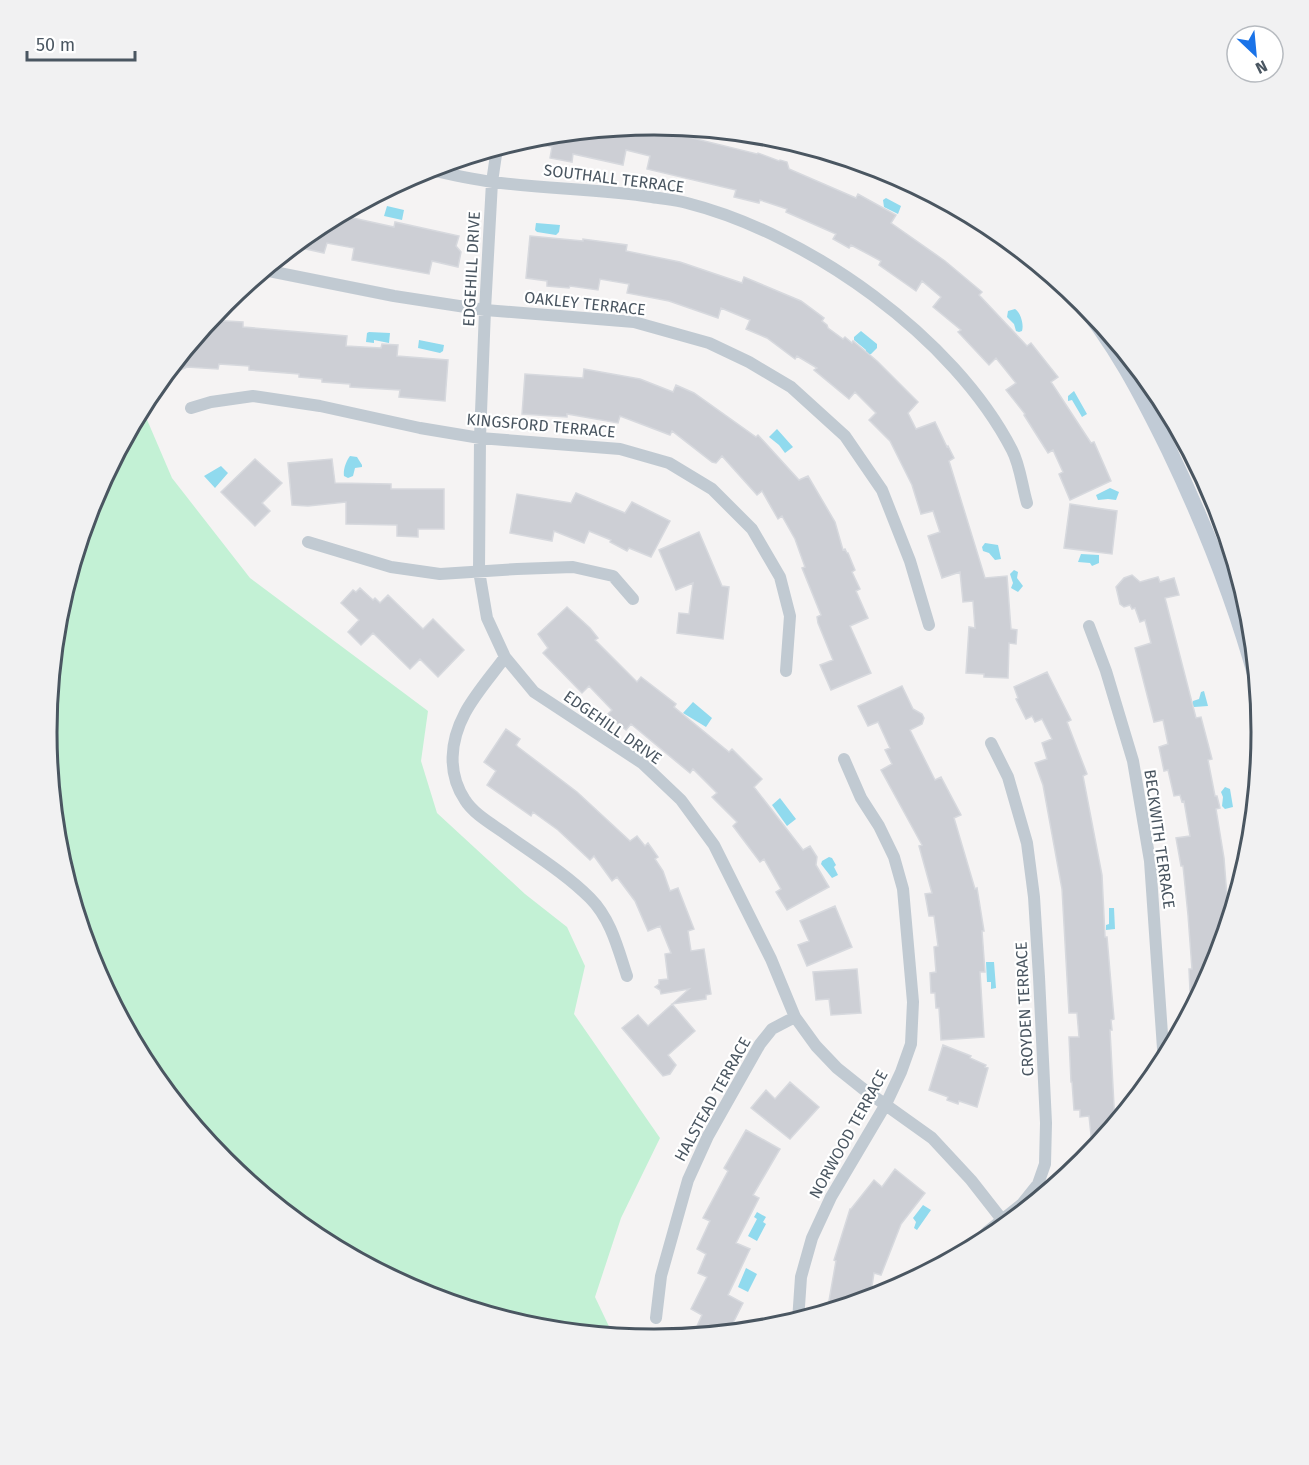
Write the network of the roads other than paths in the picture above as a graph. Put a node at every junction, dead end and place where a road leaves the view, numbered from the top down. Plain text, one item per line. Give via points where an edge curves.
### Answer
1 (496, 156) edge
2 (444, 173) edge
3 (492, 182) junction
4 (274, 272) edge
5 (485, 310) junction
6 (1121, 359) edge
7 (191, 408) dead end
8 (480, 438) junction
9 (1027, 503) dead end
10 (308, 542) dead end
11 (479, 571) junction
12 (633, 599) dead end
13 (929, 625) dead end
14 (1089, 626) dead end
15 (1244, 635) edge
16 (505, 657) junction
17 (786, 671) dead end
18 (991, 743) dead end
19 (844, 759) dead end
20 (627, 976) dead end
21 (795, 1017) junction
22 (1163, 1045) edge
23 (886, 1104) junction
24 (1023, 1203) edge
25 (1001, 1218) edge
26 (799, 1312) edge
27 (656, 1318) dead end

1 - 3 street, EDGEHILL DRIVE
2 - 3 street, SOUTHALL TERRACE
3 - 5 street, EDGEHILL DRIVE
3 - 9 street, SOUTHALL TERRACE via 687,203 741,221 834,269 877,297 917,332 983,404 1013,452
4 - 5 street, OAKLEY TERRACE
5 - 8 street, EDGEHILL DRIVE
5 - 13 street, OAKLEY TERRACE via 634,322 709,343 791,387 845,436 882,490 910,561
6 - 15 street via 1210,541
7 - 8 street, KINGSFORD TERRACE via 253,396
8 - 11 street, EDGEHILL DRIVE
8 - 17 street, KINGSFORD TERRACE via 620,449 669,463 712,489 752,530 780,577 790,616
10 - 11 street via 391,567 441,574
11 - 12 street via 573,567 613,576
11 - 16 street, EDGEHILL DRIVE via 487,618
14 - 22 street, BECKWITH TERRACE via 1135,772 1150,861
16 - 20 street via 465,712 451,757 454,778 465,801 483,818 591,898 612,932
16 - 21 street, EDGEHILL DRIVE via 534,693 642,763 681,800 714,845
18 - 24 street, CROYDEN TERRACE via 1008,777 1027,843 1034,897 1046,1123 1044,1164 1038,1184
19 - 23 street, NORWOOD TERRACE via 894,857 903,889 913,1002 911,1044
21 - 23 street, EDGEHILL DRIVE via 837,1068
21 - 27 street, HALSTEAD TERRACE via 772,1029 760,1044 713,1126 688,1180 661,1276
23 - 25 street, EDGEHILL DRIVE via 932,1138
23 - 26 street, NORWOOD TERRACE via 831,1197 812,1238 801,1276

